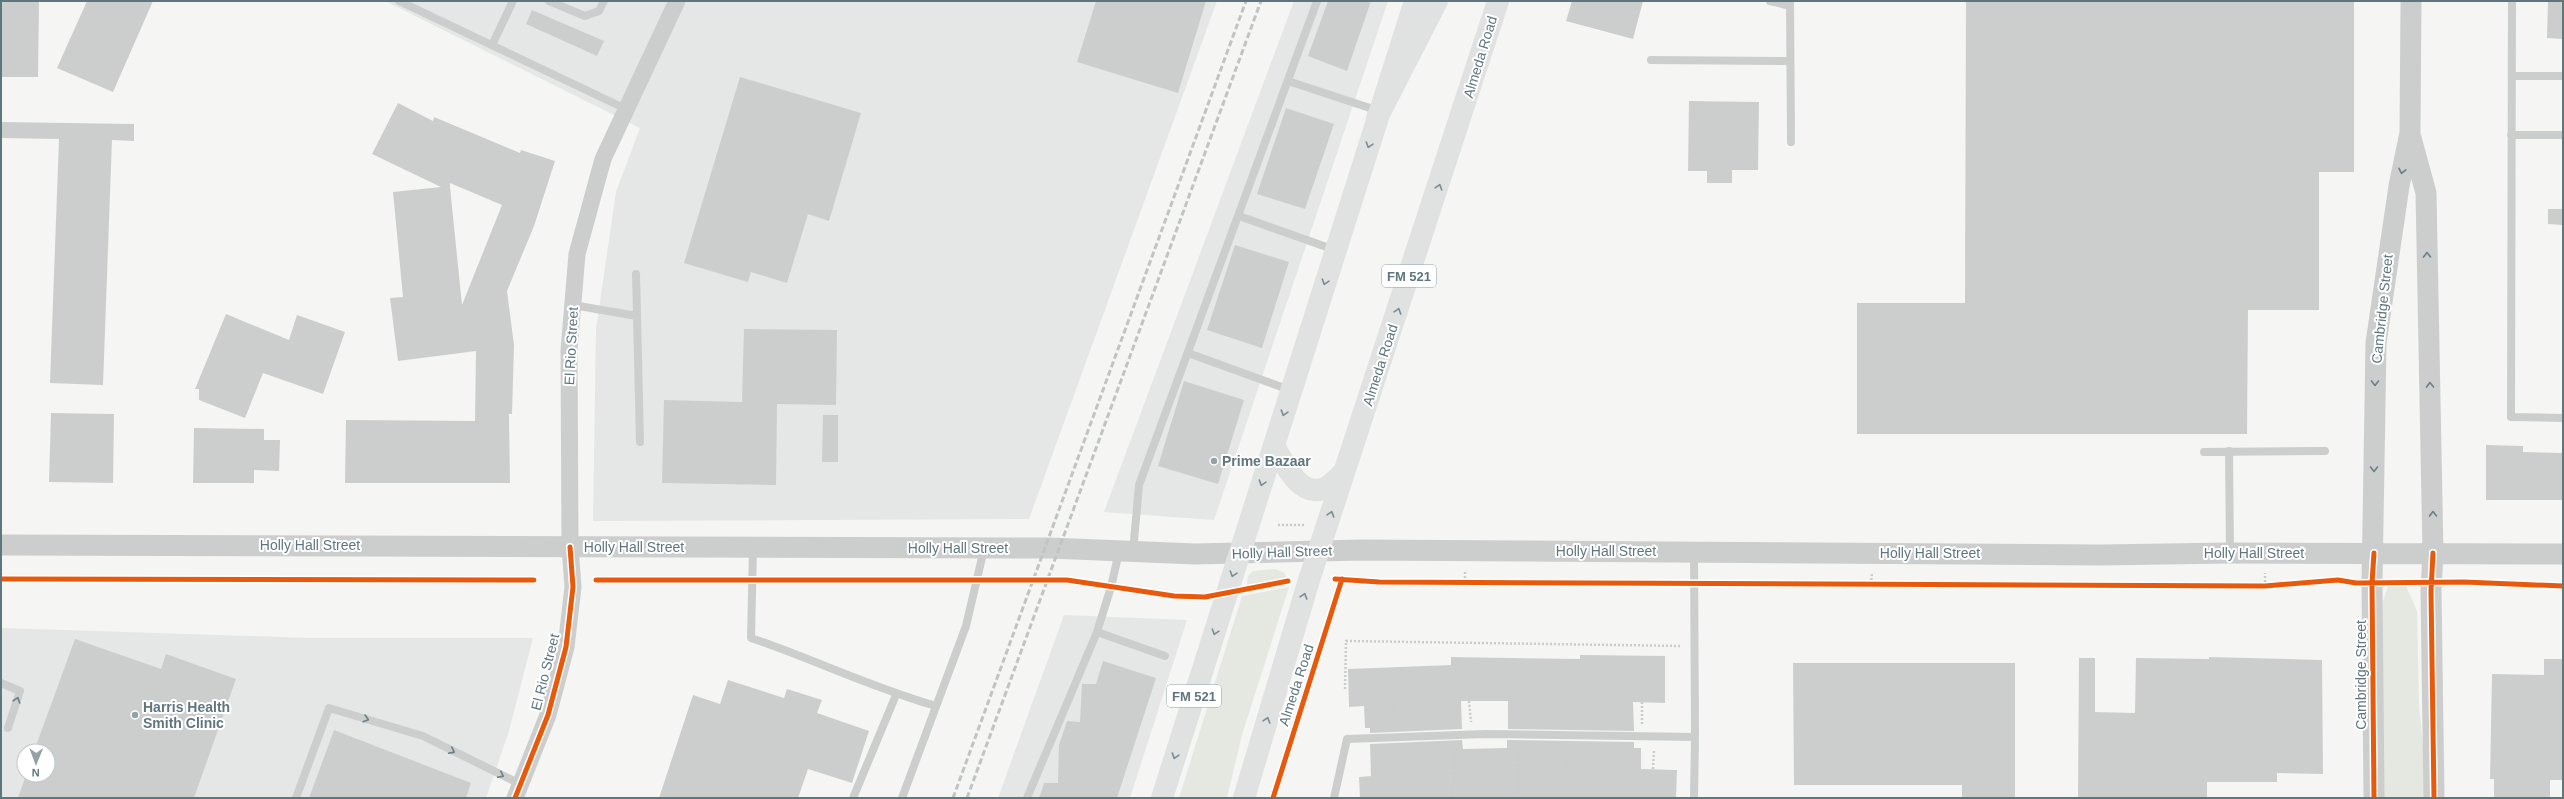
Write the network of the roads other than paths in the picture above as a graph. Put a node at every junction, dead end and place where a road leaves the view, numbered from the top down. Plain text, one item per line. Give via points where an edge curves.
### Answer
1 (399, 1) edge
2 (514, 1) edge
3 (549, 1) edge
4 (604, 1) edge
5 (677, 1) edge
6 (1317, 1) edge
7 (1415, 1) edge
8 (1437, 1) edge
9 (1498, 1) edge
10 (1770, 1) edge
11 (2411, 1) edge
12 (2512, 1) edge
13 (1790, 4) edge
14 (492, 45) junction
15 (1651, 60) dead end
16 (1790, 60) junction
17 (2512, 76) junction
18 (2563, 76) edge
19 (1288, 81) junction
20 (626, 109) junction
21 (1378, 115) junction
22 (2410, 133) junction
23 (2511, 135) junction
24 (2563, 135) edge
25 (1791, 142) dead end
26 (1239, 216) junction
27 (1335, 250) junction
28 (636, 274) dead end
29 (573, 305) junction
30 (637, 316) junction
31 (1188, 353) junction
32 (1291, 390) junction
33 (2563, 418) edge
34 (640, 442) dead end
35 (1274, 446) junction
36 (2325, 451) dead end
37 (2204, 452) dead end
38 (2229, 452) junction
39 (1344, 472) junction
40 (1, 545) edge
41 (570, 547) junction
42 (753, 548) junction
43 (984, 549) junction
44 (1126, 551) junction
45 (1319, 551) junction
46 (1694, 551) junction
47 (1239, 553) junction
48 (2230, 553) junction
49 (2374, 553) junction
50 (2433, 554) junction
51 (2563, 554) edge
52 (1097, 632) junction
53 (1165, 656) dead end
54 (1, 683) edge
55 (896, 695) junction
56 (936, 706) junction
57 (8, 728) dead end
58 (1695, 737) junction
59 (517, 791) edge
60 (296, 798) edge
61 (853, 798) edge
62 (902, 798) edge
63 (1027, 798) edge
64 (1162, 798) edge
65 (1244, 798) edge
66 (1334, 798) edge
67 (1694, 798) edge
68 (2374, 798) edge
69 (2434, 798) edge

1 - 14 lane
2 - 14 lane
3 - 4 lane via 585,16 599,11
5 - 20 street, El Rio Street
6 - 19 lane
7 - 21 main road, FM 521
8 - 21 main road
39 -> 9 main road, Almeda Road / FM 521
10 - 13 lane
11 - 22 street, Cambridge Street
12 - 17 lane
13 - 16 lane
14 - 20 lane
15 - 16 lane
16 - 25 lane
17 - 18 lane
17 - 23 lane
19 - 21 lane
19 - 26 lane
20 - 29 street, El Rio Street via 603,159 577,254
21 -> 27 main road, FM 521
22 -> 49 street, Cambridge Street via 2399,186 2376,342
50 -> 22 street, Cambridge Street via 2426,193
23 - 24 lane
23 - 33 lane via 2511,417
26 - 27 lane
26 - 31 lane
27 -> 32 main road, FM 521
28 - 30 lane
29 - 30 lane
29 - 41 street, El Rio Street via 569,350
30 - 34 lane
31 - 32 lane
31 - 44 lane via 1138,485
32 -> 35 main road, FM 521
35 - 39 main road via 1293,477 1302,486 1313,490 1325,488
35 -> 47 main road, FM 521
36 - 38 lane
37 - 38 lane
38 - 48 lane
45 -> 39 main road, Almeda Road / FM 521
40 - 41 street, Holly Hall Street
41 - 42 street, Holly Hall Street
41 - 59 street, El Rio Street via 573,587 566,647 548,715
42 - 43 street, Holly Hall Street
42 - 55 lane via 751,638 850,674
43 - 44 street, Holly Hall Street
43 - 56 lane via 966,626
44 - 47 street, Holly Hall Street
44 - 52 lane
45 - 46 street, Holly Hall Street
45 - 47 street, Holly Hall Street
65 -> 45 main road, Almeda Road / FM 521
46 - 48 street, Holly Hall Street via 2101,555
46 - 58 lane
47 -> 64 main road, FM 521
48 - 49 street, Holly Hall Street
49 - 50 street, Holly Hall Street
49 - 68 street, Cambridge Street
50 - 51 street, Holly Hall Street
50 - 69 street, Cambridge Street via 2431,591
52 - 53 lane
52 - 63 lane
57 -> 54 lane via 20,691
55 - 56 lane
55 - 61 lane
56 - 62 lane
58 - 66 lane via 1519,734 1347,739
58 - 67 lane
60 -> 59 lane via 329,708 423,736

